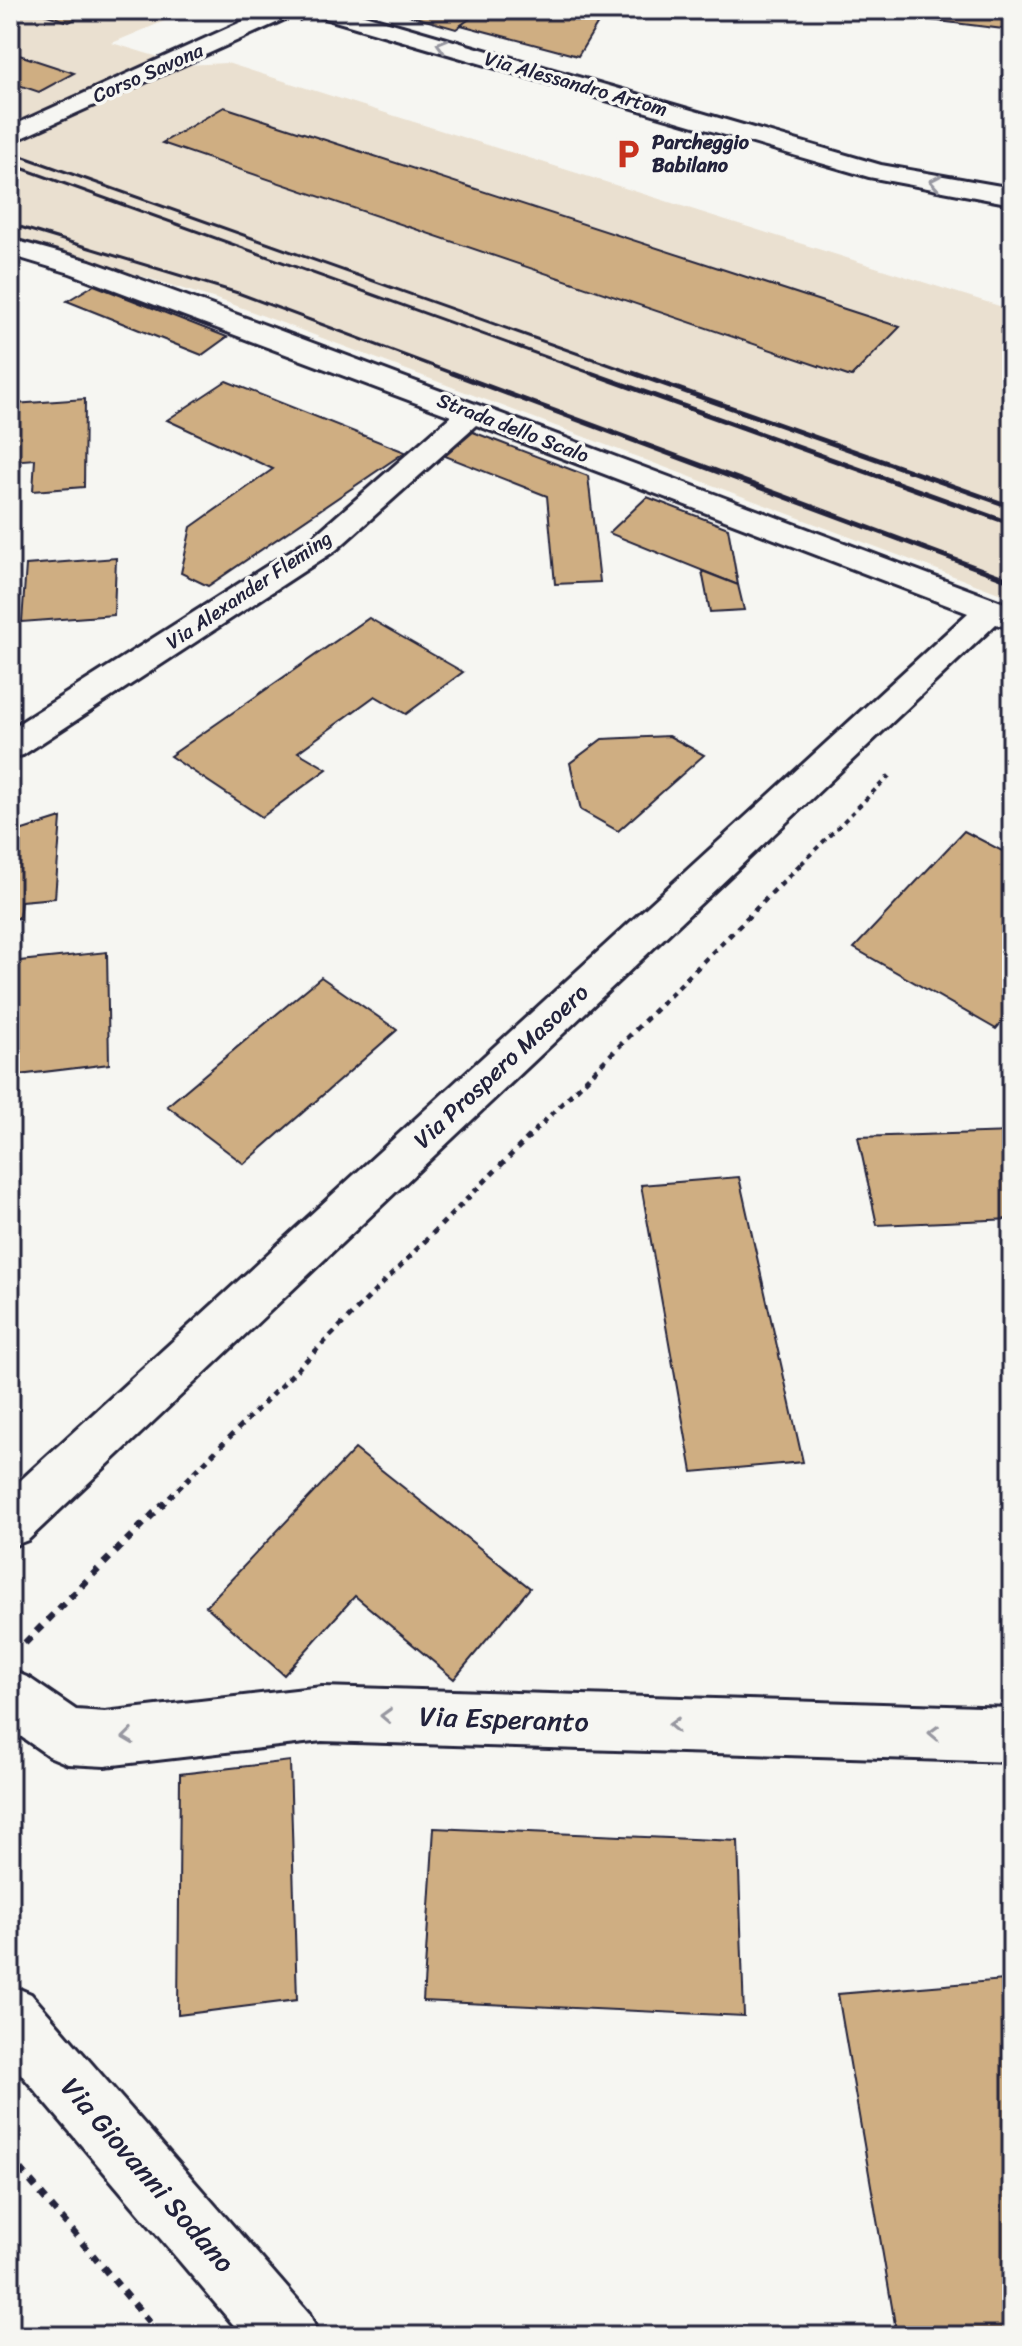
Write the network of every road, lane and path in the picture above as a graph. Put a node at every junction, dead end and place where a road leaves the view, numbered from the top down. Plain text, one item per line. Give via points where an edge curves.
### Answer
1 (326, 11) edge
2 (289, 14) edge
3 (10, 136) edge
4 (1012, 196) edge
5 (10, 247) edge
6 (473, 412) junction
7 (1002, 614) edge
8 (10, 746) edge
9 (899, 765) dead end
10 (10, 1523) edge
11 (21, 1647) dead end
12 (10, 1697) edge
13 (1012, 1735) edge
14 (10, 2015) edge
15 (10, 2157) edge
16 (161, 2336) edge
17 (286, 2336) edge

1 - 2 path, bridge
4 -> 1 street, Via Alessandro Artom via 878,172
2 - 3 street, Corso Savona
5 - 6 street, Strada dello Scalo via 80,267
6 - 7 street, Strada dello Scalo
6 - 8 street, Via Alexander Fleming via 325,543
7 - 10 street, Via Prospero Masoero
9 - 11 path
13 -> 12 street, Via Esperanto via 322,1714 105,1739 68,1737
14 - 17 street, Via Giovanni Sodano
15 - 16 path

